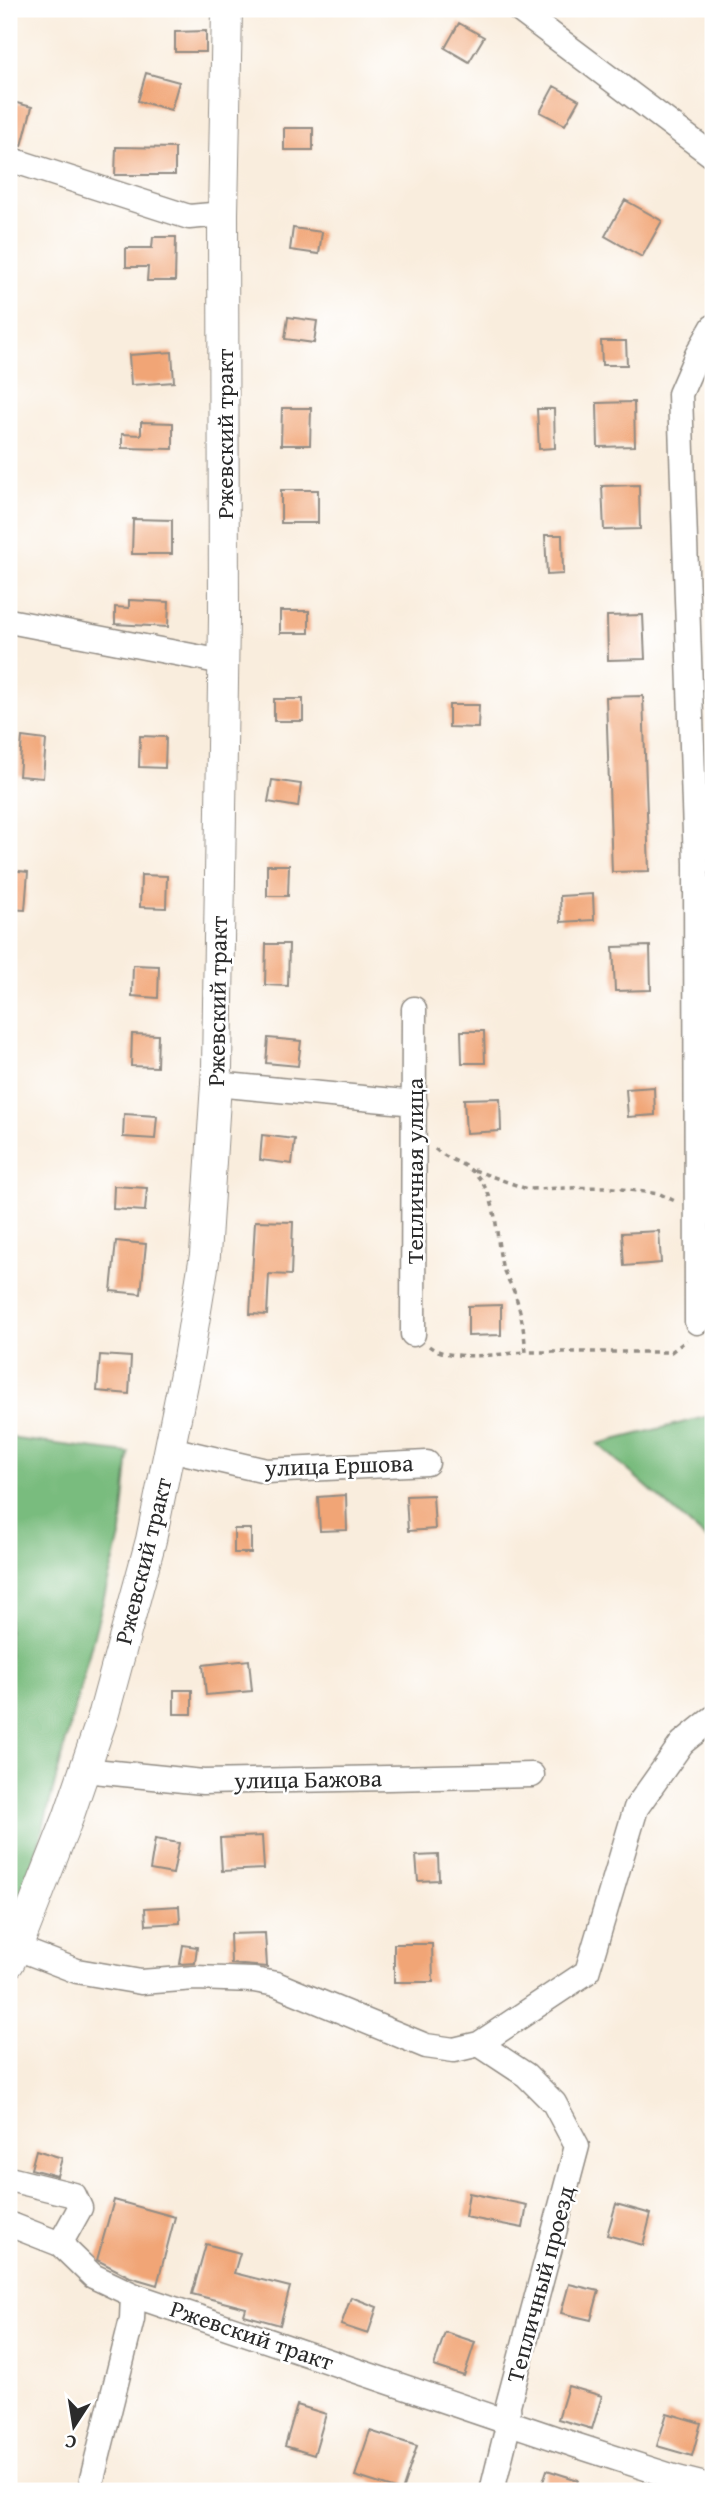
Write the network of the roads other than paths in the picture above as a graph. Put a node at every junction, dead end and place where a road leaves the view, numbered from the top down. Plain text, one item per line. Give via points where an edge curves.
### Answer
1 (227, 9) edge
2 (519, 9) edge
3 (713, 156) edge
4 (9, 159) edge
5 (223, 214) junction
6 (713, 327) edge
7 (9, 621) edge
8 (223, 662) junction
9 (703, 744) edge
10 (414, 1009) dead end
11 (216, 1084) junction
12 (415, 1103) junction
13 (696, 1322) road end
14 (413, 1334) road end
15 (170, 1449) junction
16 (427, 1463) dead end
17 (713, 1718) edge
18 (84, 1770) junction
19 (532, 1775) dead end
20 (13, 1956) edge
21 (479, 2044) junction
22 (9, 2179) edge
23 (9, 2224) edge
24 (60, 2244) junction
25 (133, 2295) junction
26 (509, 2422) junction
27 (92, 2479) dead end
28 (713, 2487) edge
29 (492, 2491) edge

1 - 5 main road, Ржевский тракт
2 - 3 street
4 - 5 street via 189,217
5 - 8 main road, Ржевский тракт
6 - 9 street via 680,394
7 - 8 street
8 - 11 main road, Ржевский тракт
9 - 13 street via 696,877
10 - 12 street, Тепличная улица
11 - 12 street
11 - 15 main road, Ржевский тракт via 205,1255
12 - 14 street, Тепличная улица
15 - 16 street, улица Ершова via 266,1471
15 - 18 main road, Ржевский тракт via 151,1540
17 - 21 street via 682,1743 636,1808 587,1972
18 - 19 street, улица Бажова via 203,1782
18 - 20 main road, Ржевский тракт
20 - 21 street via 141,1982 195,1978 276,1984 426,2046 454,2050
21 - 26 street, Тепличный проезд via 526,2075 554,2104 577,2146 508,2404
22 - 24 street via 74,2195 80,2208
23 - 24 street, Ржевский тракт
24 - 25 street, Ржевский тракт via 93,2276
25 - 26 street, Ржевский тракт
25 - 27 street via 132,2319
26 - 28 street
26 - 29 street, Тепличный проезд

